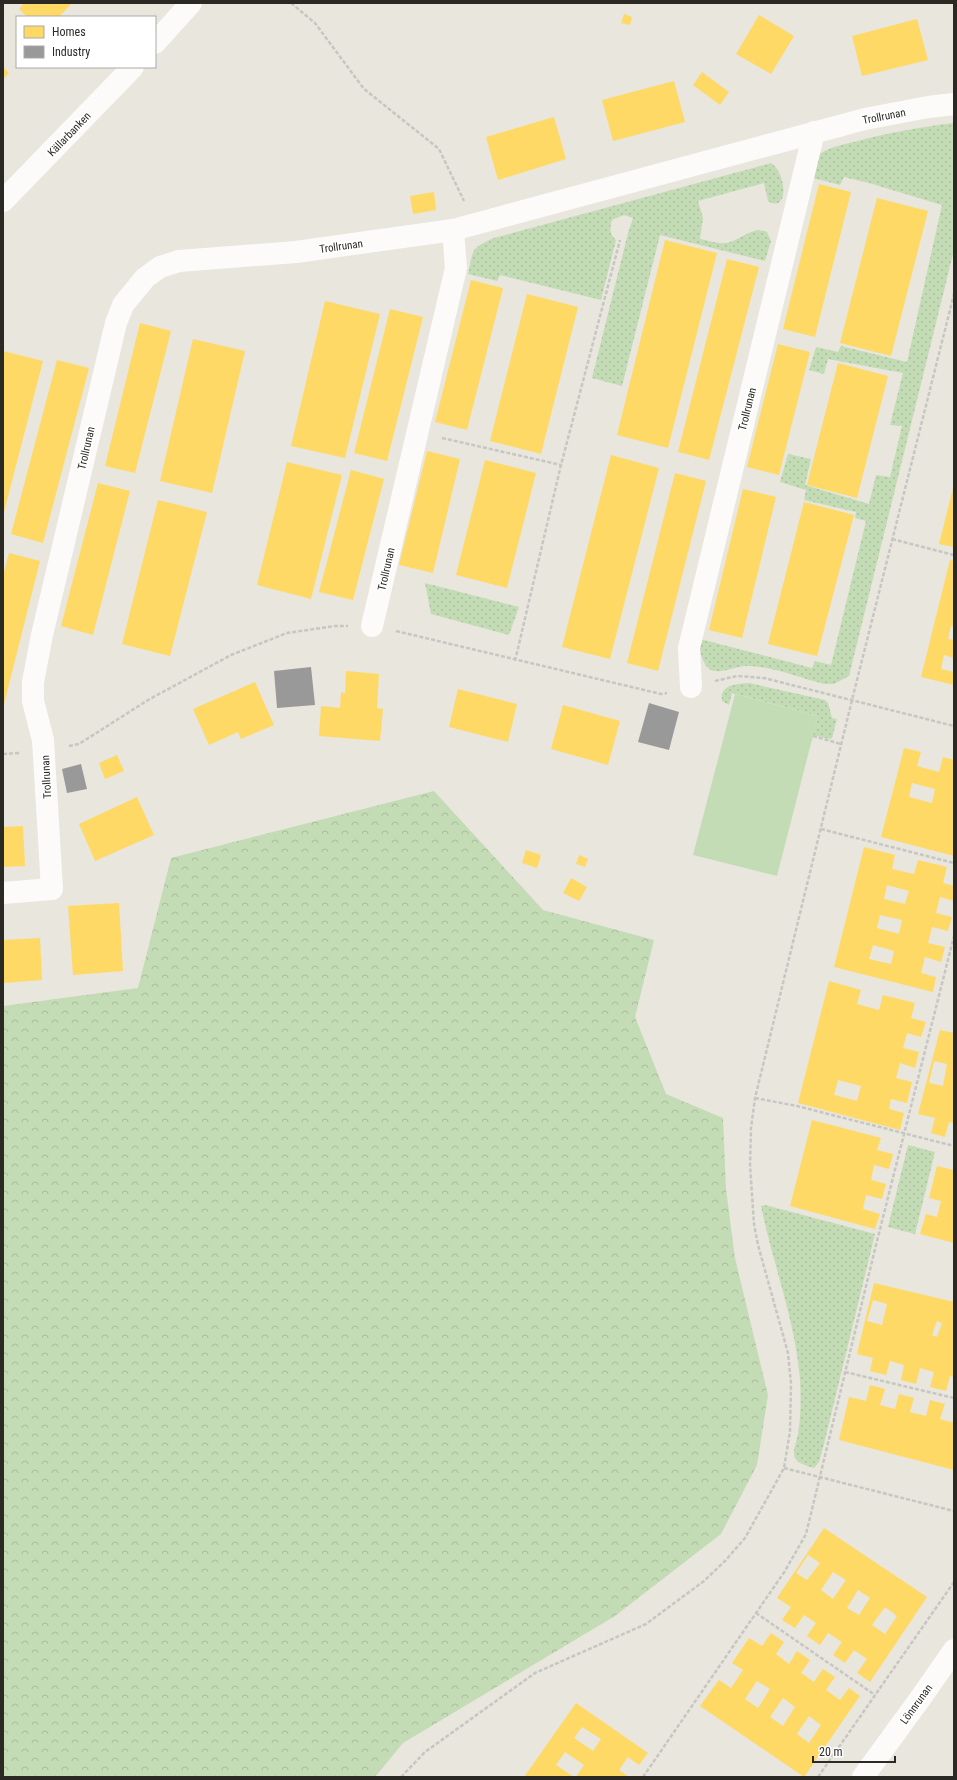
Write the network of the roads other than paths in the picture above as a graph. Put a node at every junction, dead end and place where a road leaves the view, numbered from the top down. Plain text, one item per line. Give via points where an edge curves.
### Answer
1 (191, 3) edge
2 (156, 43) edge
3 (132, 68) edge
4 (954, 104) edge
5 (814, 132) junction
6 (3, 201) edge
7 (453, 230) junction
8 (372, 626) road end
9 (691, 687) road end
10 (3, 893) edge
11 (954, 1650) edge
12 (863, 1777) edge

1 - 2 street
3 - 6 street, Källarbanken
4 - 5 street, Trollrunan via 865,119
5 - 7 street, Trollrunan
5 - 9 street, Trollrunan via 689,648
7 - 8 street, Trollrunan via 456,268
7 - 10 street, Trollrunan via 296,252 179,261 160,267 145,278 123,305 116,323 33,682 33,701 43,740 52,889
11 - 12 street, Lönnrunan

